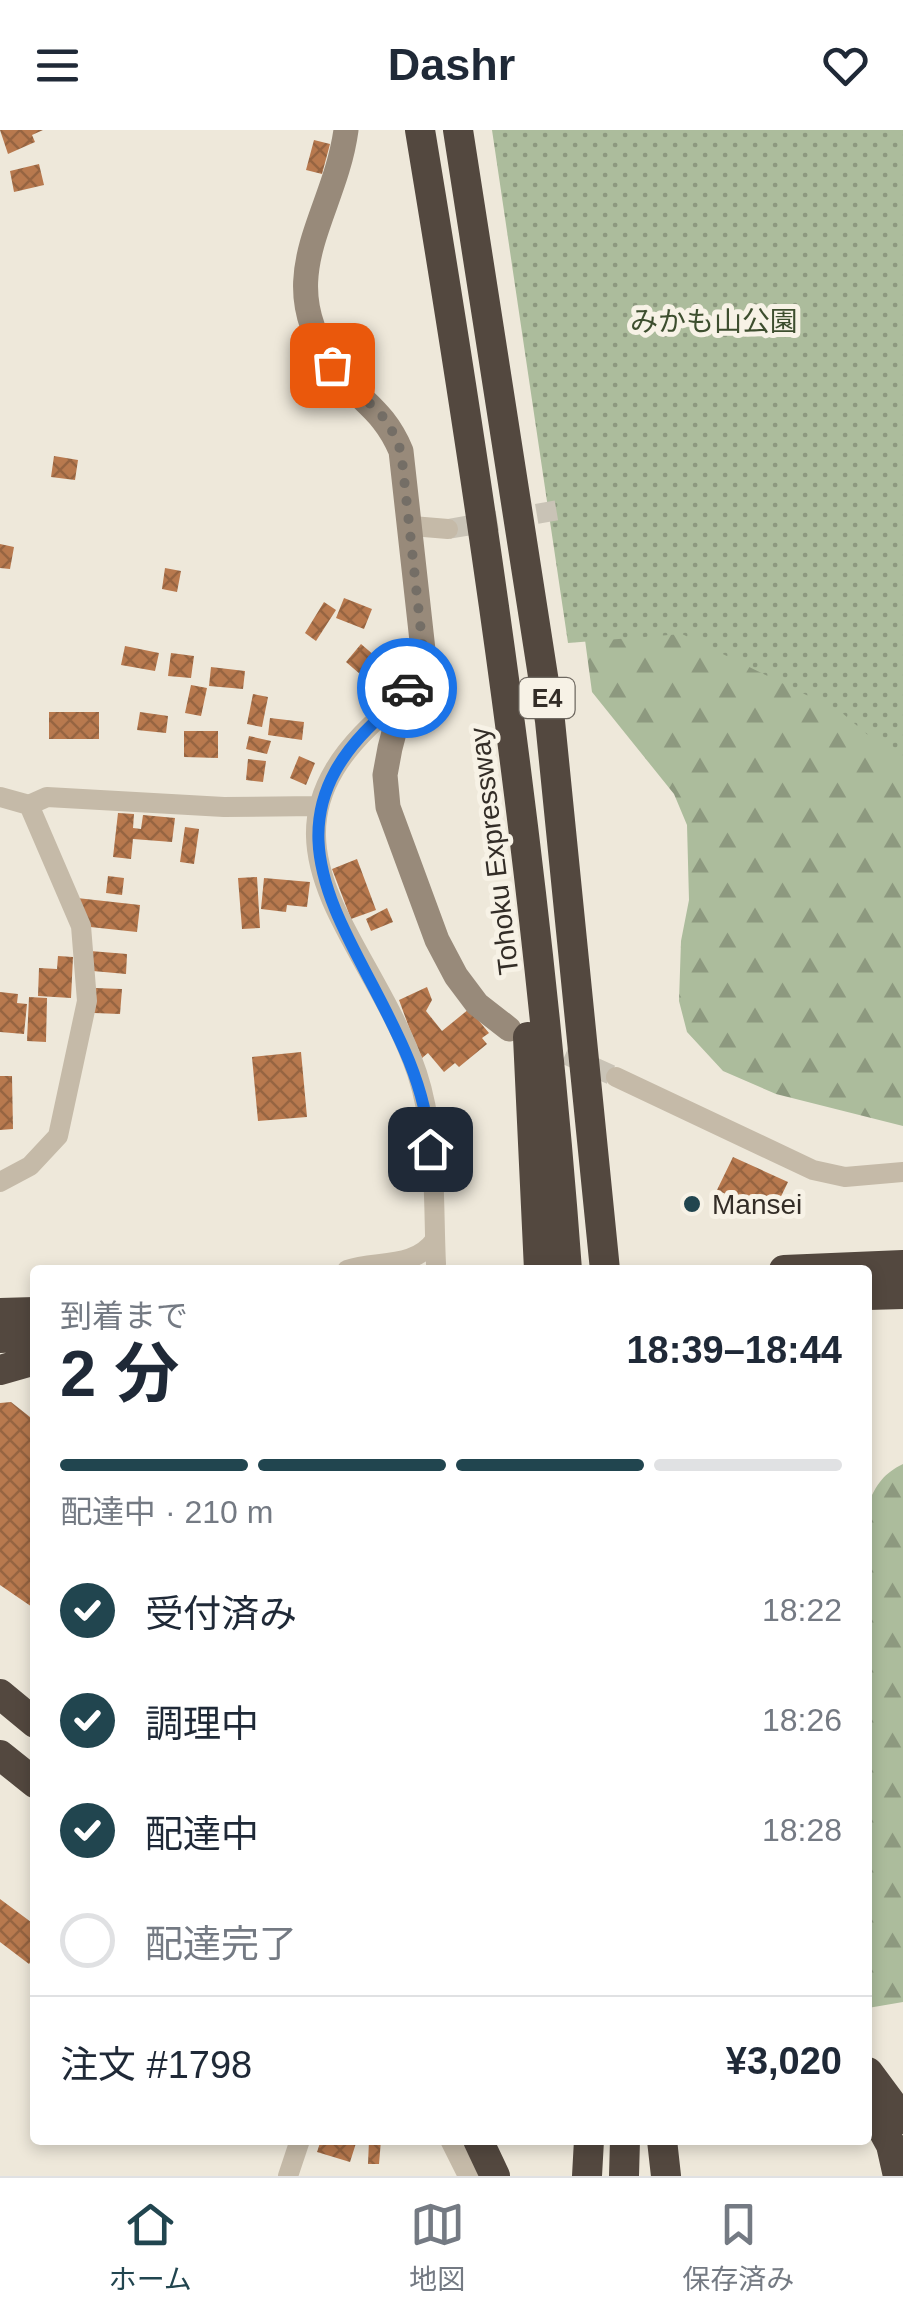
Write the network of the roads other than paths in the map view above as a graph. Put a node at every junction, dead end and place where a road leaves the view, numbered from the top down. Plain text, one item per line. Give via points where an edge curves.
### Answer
1 (346, 130) edge
2 (420, 130) edge
3 (458, 130) edge
4 (412, 526) junction
5 (448, 529) tunnel mouth
6 (403, 698) junction
7 (512, 725) junction
8 (0, 797) edge
9 (30, 805) junction
10 (318, 806) junction
11 (509, 1029) tunnel mouth
12 (616, 1077) tunnel mouth
13 (903, 1172) edge
14 (0, 1182) edge
15 (435, 1240) junction
16 (436, 1264) dead end
17 (903, 1264) edge
18 (378, 1265) edge
19 (539, 1265) edge
20 (567, 1265) edge
21 (605, 1265) edge
22 (872, 1266) edge
23 (903, 1294) edge
24 (872, 1296) edge
25 (30, 1298) edge
26 (0, 1300) edge
27 (30, 1312) edge
28 (0, 1314) edge
29 (30, 1336) edge
30 (0, 1338) edge
31 (30, 1361) edge
32 (0, 1370) edge
33 (0, 1685) edge
34 (18, 1710) edge
35 (0, 1755) edge
36 (30, 1780) edge
37 (872, 2077) edge
38 (872, 2110) edge
39 (903, 2119) edge
40 (298, 2145) edge
41 (452, 2145) edge
42 (480, 2145) edge
43 (589, 2145) edge
44 (625, 2145) edge
45 (663, 2145) edge
46 (288, 2176) edge
47 (468, 2176) edge
48 (495, 2176) edge
49 (587, 2176) edge
50 (624, 2176) edge
51 (666, 2176) edge
52 (898, 2176) edge

1 - 4 street via 342,159 312,234 306,295 332,365 388,422 401,451
2 - 7 highway, Tohoku Expressway / E4
3 - 21 highway, E4 via 550,722
4 - 5 street
4 - 6 street via 423,650
6 - 10 street via 347,751
6 - 11 street via 386,775 395,832 456,976
7 - 19 highway via 514,895
7 - 20 highway, Tohoku Expressway / E4
8 - 9 street
9 - 10 street via 47,797
9 - 14 street via 80,926 87,1001 58,1136 30,1166
10 - 15 street via 315,837 336,916 416,1071 428,1117
12 - 13 street via 814,1170 846,1177
15 - 16 street
15 - 18 street via 426,1252
17 - 22 highway
23 - 24 highway
25 - 26 highway
27 - 28 highway
29 - 30 highway
31 - 32 highway
33 - 34 highway
35 - 36 highway
37 - 39 highway
38 - 52 highway
40 - 46 street
41 - 47 street
42 - 48 highway
43 - 49 highway
44 - 50 highway
45 - 51 highway

